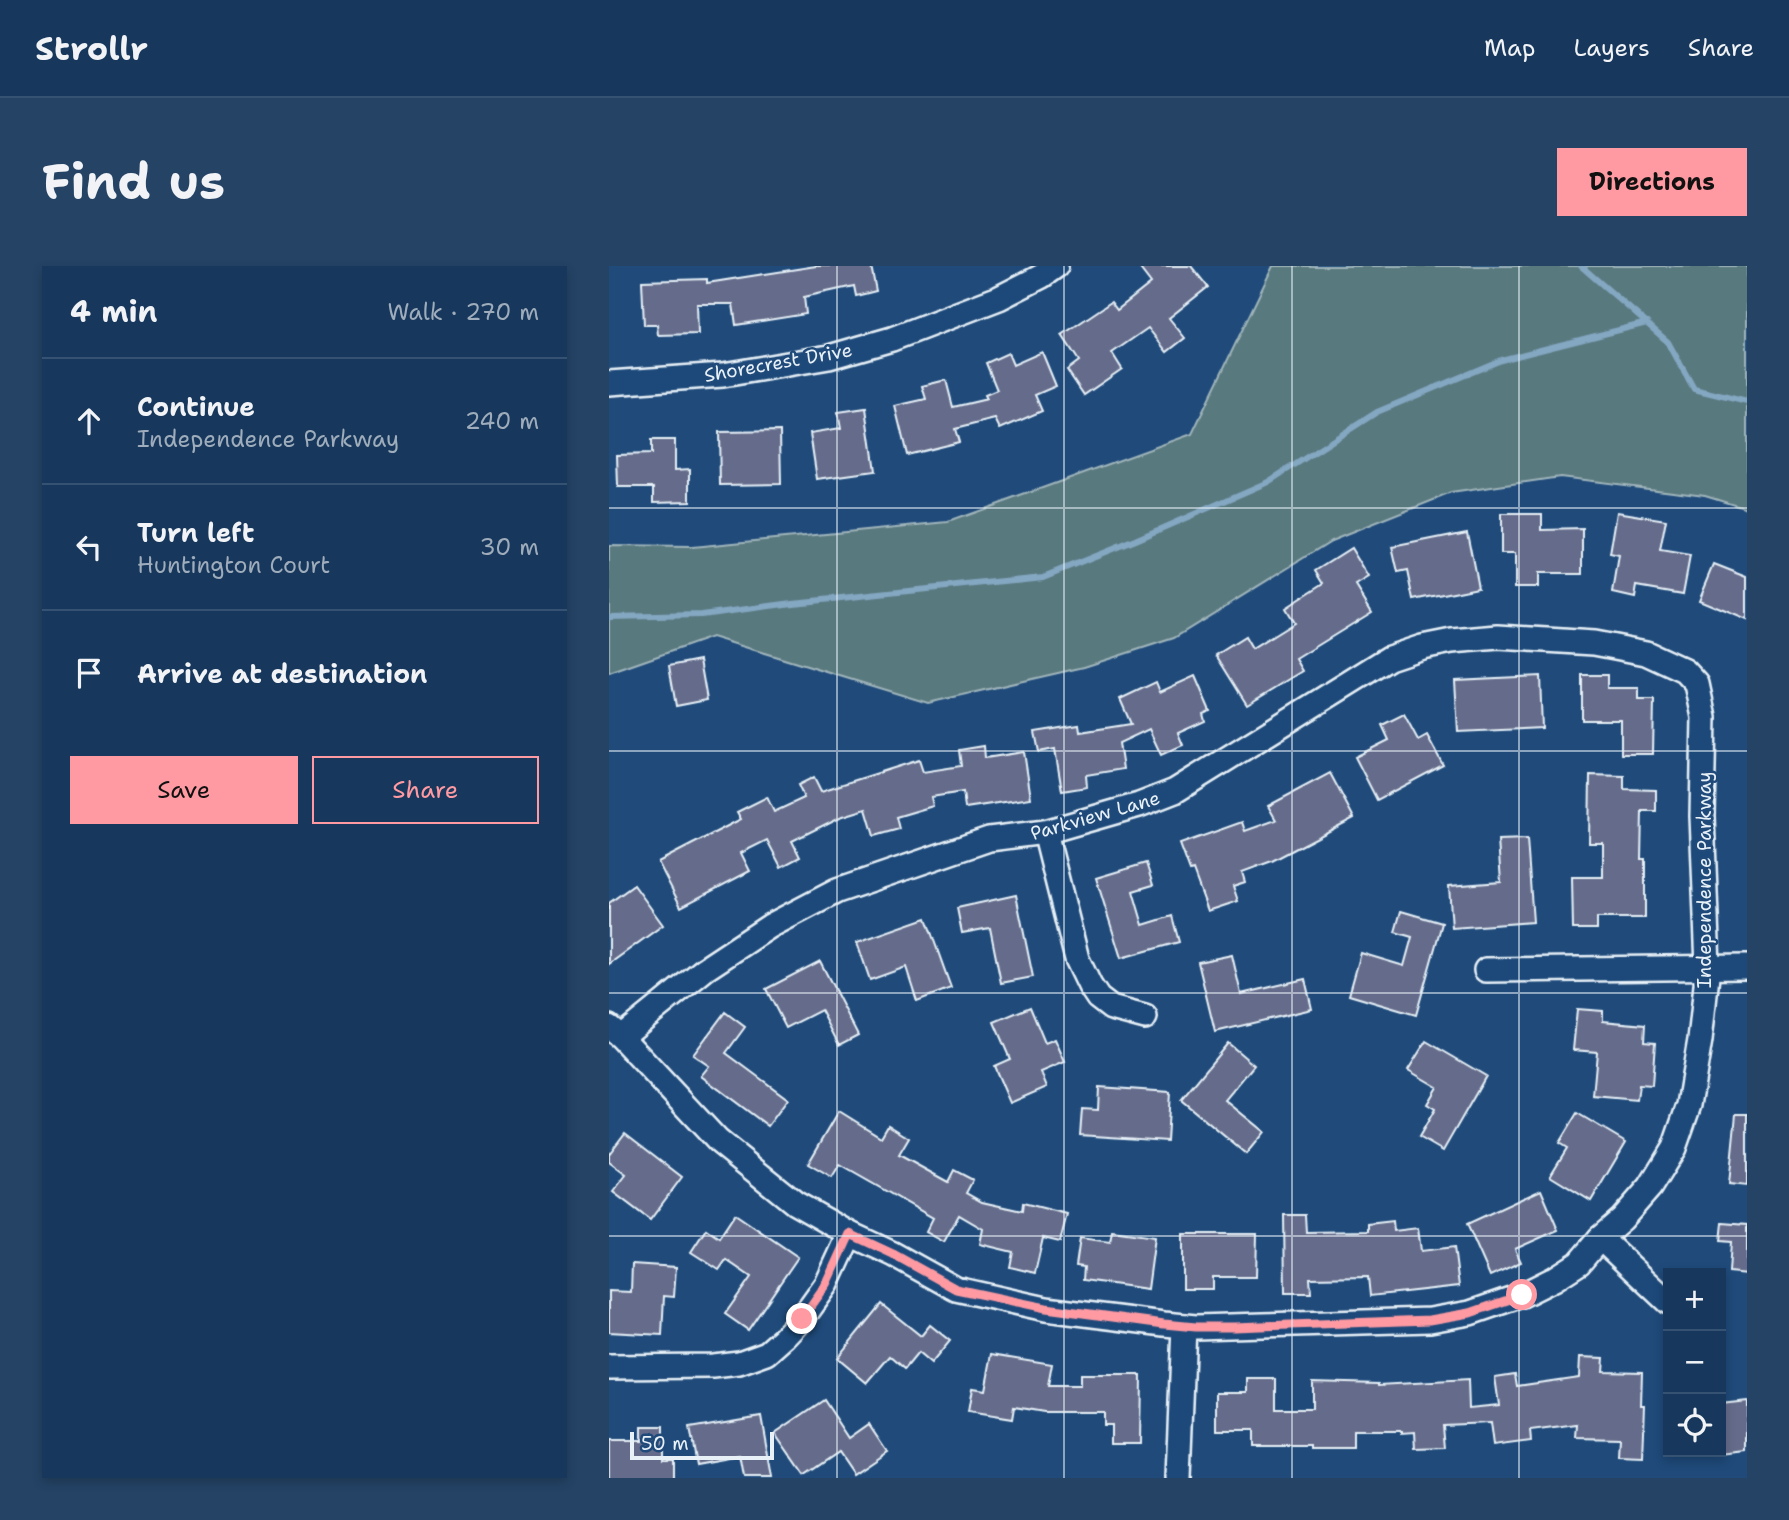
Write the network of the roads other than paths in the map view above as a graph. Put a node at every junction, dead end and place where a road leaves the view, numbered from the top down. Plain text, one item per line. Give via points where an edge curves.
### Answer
1 (1056, 266) edge
2 (609, 383) edge
3 (1697, 684) joint
4 (1045, 832) junction
5 (1708, 967) junction
6 (1747, 967) edge
7 (1486, 970) dead end
8 (1145, 1017) dead end
9 (615, 1032) edge
10 (850, 1234) junction
11 (1600, 1238) junction
12 (1663, 1298) edge
13 (1184, 1326) junction
14 (609, 1367) edge
15 (1178, 1478) edge

1 - 2 street, Shorecrest Drive via 999,298 893,339 829,357 723,375
3 - 4 street, Parkview Lane via 1685,671 1646,653 1594,643 1498,637 1422,647 1389,659 1175,791
3 - 5 street, Independence Parkway via 1704,718 1702,816
4 - 8 street via 1077,959 1090,986 1111,1008
4 - 9 street, Parkview Lane via 989,839 837,891 770,926
5 - 6 street
5 - 7 street
5 - 11 street, Independence Parkway via 1689,1105 1674,1148 1650,1187
9 - 10 street, Independence Parkway via 718,1141 795,1203
10 - 13 street, Independence Parkway via 956,1289 1046,1308
10 - 14 street via 827,1284 802,1319 767,1353 713,1366
11 - 12 street
11 - 13 street, Independence Parkway via 1579,1263 1554,1279 1470,1313 1430,1320
13 - 15 street

